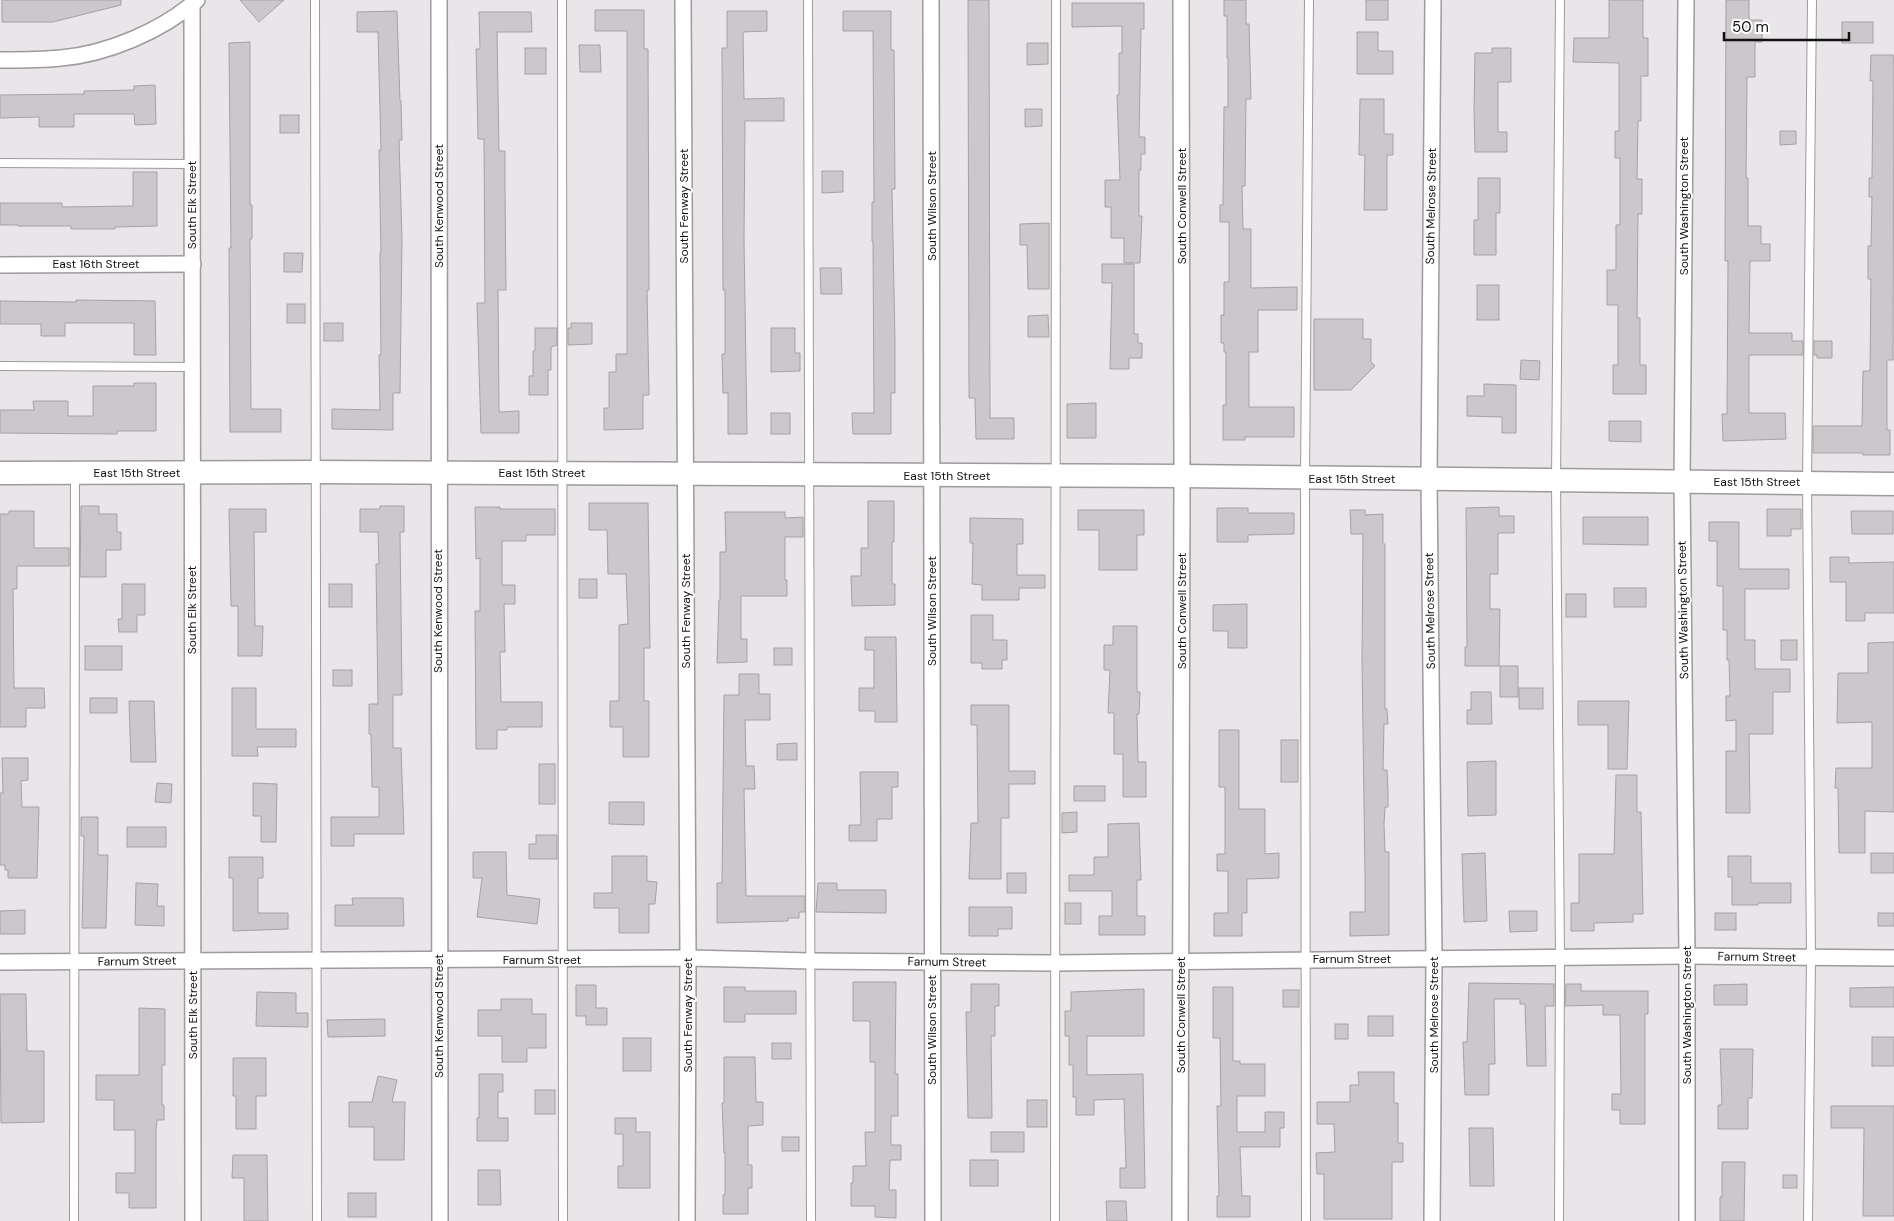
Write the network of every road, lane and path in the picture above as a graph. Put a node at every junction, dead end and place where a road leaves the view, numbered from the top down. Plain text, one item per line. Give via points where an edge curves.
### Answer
1 (315, 0) edge
2 (439, 0) edge
3 (562, 0) edge
4 (683, 0) edge
5 (808, 0) edge
6 (931, 0) edge
7 (1056, 0) edge
8 (1181, 0) edge
9 (1309, 0) edge
10 (1433, 0) edge
11 (1560, 0) edge
12 (1686, 0) edge
13 (1812, 0) edge
14 (195, 2) edge
15 (0, 60) edge
16 (0, 163) edge
17 (192, 164) junction
18 (193, 264) junction
19 (0, 265) edge
20 (0, 366) edge
21 (191, 367) junction
22 (315, 472) junction
23 (438, 472) junction
24 (0, 473) edge
25 (75, 473) junction
26 (191, 473) junction
27 (563, 473) junction
28 (685, 474) junction
29 (809, 475) junction
30 (932, 476) junction
31 (1055, 476) junction
32 (1182, 476) junction
33 (1305, 478) junction
34 (1429, 479) junction
35 (1556, 480) junction
36 (1682, 482) junction
37 (1807, 483) junction
38 (1894, 484) edge
39 (1687, 956) junction
40 (688, 958) junction
41 (1560, 958) junction
42 (1811, 958) junction
43 (1894, 958) edge
44 (317, 959) junction
45 (1434, 959) junction
46 (193, 960) junction
47 (563, 960) junction
48 (1307, 960) junction
49 (439, 961) junction
50 (810, 961) junction
51 (932, 961) junction
52 (1181, 961) junction
53 (0, 962) edge
54 (75, 962) junction
55 (1055, 963) junction
56 (74, 1221) edge
57 (193, 1221) edge
58 (317, 1221) edge
59 (440, 1221) edge
60 (563, 1221) edge
61 (688, 1221) edge
62 (811, 1221) edge
63 (933, 1221) edge
64 (1055, 1221) edge
65 (1180, 1221) edge
66 (1306, 1221) edge
67 (1432, 1221) edge
68 (1560, 1221) edge
69 (1687, 1221) edge
70 (1808, 1221) edge

1 - 22 lane
2 - 23 street, South Kenwood Street
3 - 27 lane
4 - 28 street, South Fenway Street
5 - 29 lane
6 - 30 street, South Wilson Street
7 - 31 lane
8 - 32 street, South Conwell Street
9 - 33 lane
10 - 34 street, South Melrose Street
11 - 35 lane
12 - 36 street, South Washington Street
13 - 37 lane
14 - 15 street via 155,28 105,49 63,58
14 - 17 street, South Elk Street
16 - 17 lane
17 - 18 street, South Elk Street
18 - 19 street, East 16th Street
18 - 21 street, South Elk Street
20 - 21 lane
21 - 26 street, South Elk Street
22 - 23 main road, East 15th Street
22 - 26 main road, East 15th Street
22 - 44 lane
23 - 27 main road, East 15th Street
23 - 49 street, South Kenwood Street
24 - 25 main road, East 15th Street
25 - 26 main road, East 15th Street
25 - 54 lane
26 - 46 street, South Elk Street
27 - 28 main road, East 15th Street
27 - 47 lane
28 - 29 main road, East 15th Street
28 - 40 street, South Fenway Street
29 - 30 main road, East 15th Street
29 - 50 lane
30 - 31 main road, East 15th Street
30 - 51 street, South Wilson Street
31 - 32 main road, East 15th Street
31 - 55 lane
32 - 33 main road, East 15th Street
32 - 52 street, South Conwell Street
33 - 34 main road, East 15th Street
33 - 48 lane
34 - 35 main road, East 15th Street
34 - 45 street, South Melrose Street
35 - 36 main road, East 15th Street
35 - 41 lane
36 - 37 main road, East 15th Street
36 - 39 street, South Washington Street
37 - 38 main road, East 15th Street
37 - 42 lane
39 - 41 street, Farnum Street
39 - 42 street, Farnum Street
39 - 69 street, South Washington Street
40 - 47 street, Farnum Street
40 - 50 street, Farnum Street
40 - 61 street, South Fenway Street
41 - 45 street, Farnum Street
41 - 68 lane
42 - 43 street, Farnum Street
42 - 70 lane
44 - 46 street, Farnum Street
44 - 49 street, Farnum Street
44 - 58 lane
45 - 48 street, Farnum Street
45 - 67 street, South Melrose Street
46 - 54 street, Farnum Street
46 - 57 street, South Elk Street
47 - 49 street, Farnum Street
47 - 60 lane
48 - 52 street, Farnum Street
48 - 66 lane
49 - 59 street, South Kenwood Street
50 - 51 street, Farnum Street
50 - 62 lane
51 - 55 street, Farnum Street
51 - 63 street, South Wilson Street
52 - 55 street, Farnum Street
52 - 65 street, South Conwell Street
53 - 54 street, Farnum Street
54 - 56 lane
55 - 64 lane

